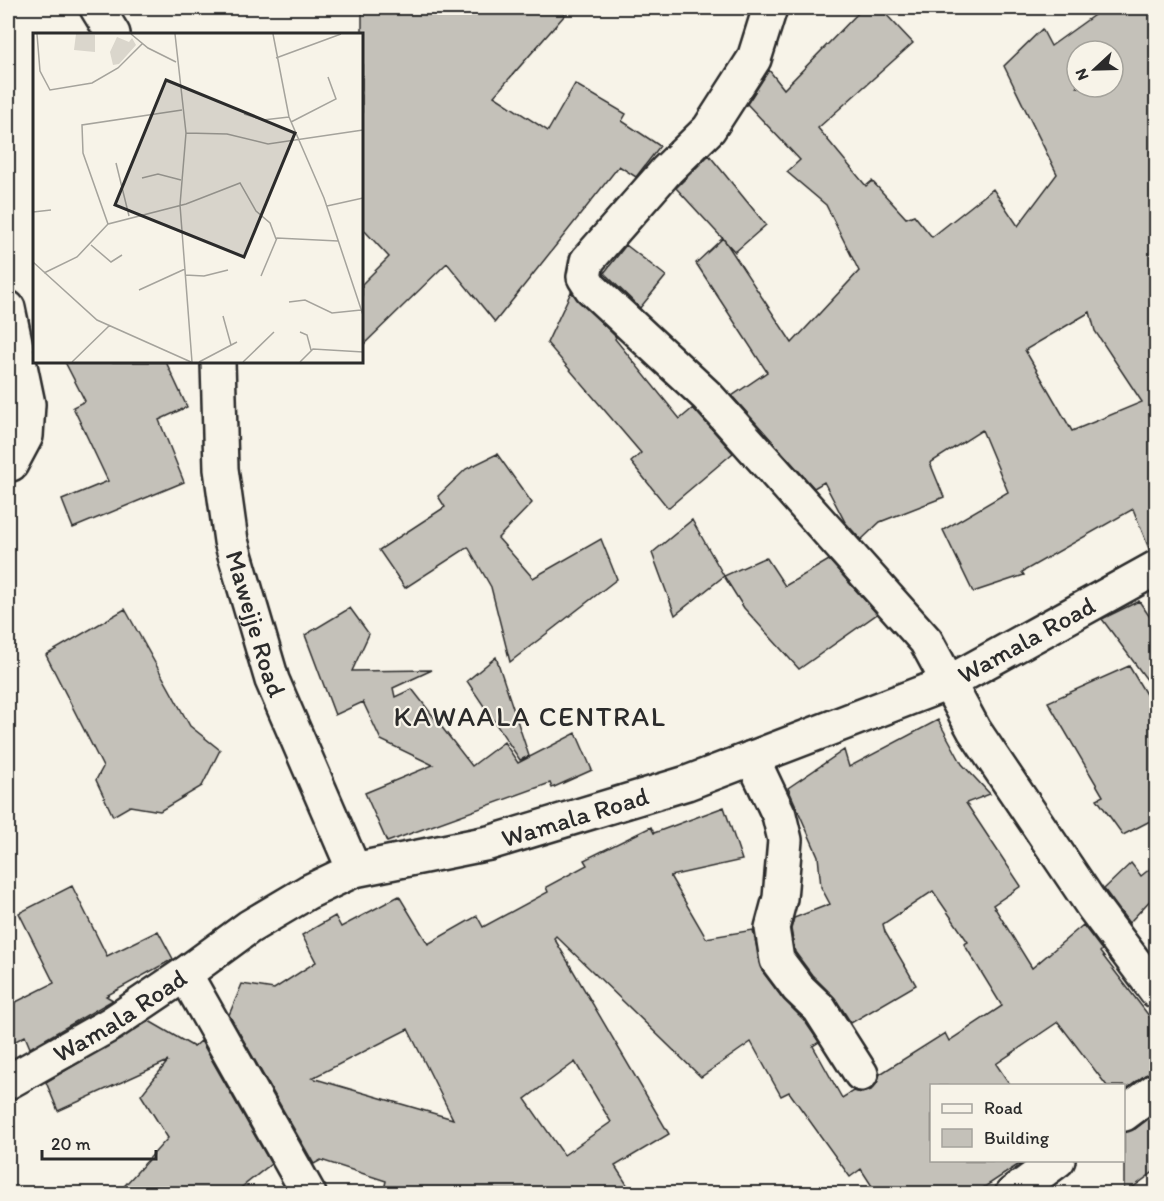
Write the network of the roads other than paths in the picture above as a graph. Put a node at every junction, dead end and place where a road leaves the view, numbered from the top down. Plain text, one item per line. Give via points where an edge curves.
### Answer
1 (97, 8) edge
2 (770, 8) edge
3 (112, 33) edge
4 (8, 308) edge
5 (218, 363) edge
6 (11, 464) dead end
7 (1156, 568) edge
8 (948, 683) junction
9 (752, 758) junction
10 (354, 870) junction
11 (185, 974) junction
12 (1156, 991) edge
13 (861, 1074) dead end
14 (8, 1082) edge
15 (1156, 1090) edge
16 (1125, 1113) edge
17 (1057, 1162) edge
18 (309, 1194) edge
19 (1012, 1194) edge

1 - 3 street
2 - 8 street via 754,59 710,129 667,170 587,261 584,277 591,288 707,396 926,641
4 - 6 street via 28,404 26,436
5 - 10 street, Mawejje Road via 221,469 231,540 273,680
7 - 8 street, Wamala Road
8 - 9 street, Wamala Road
8 - 12 street via 974,730 1087,899
9 - 10 street, Wamala Road via 687,783 489,843
9 - 13 street via 779,815 785,840 780,898 772,928 777,960 819,1008
10 - 11 street, Wamala Road via 249,927
11 - 14 street, Wamala Road via 111,1024
11 - 18 street
15 - 16 street
17 - 19 street

